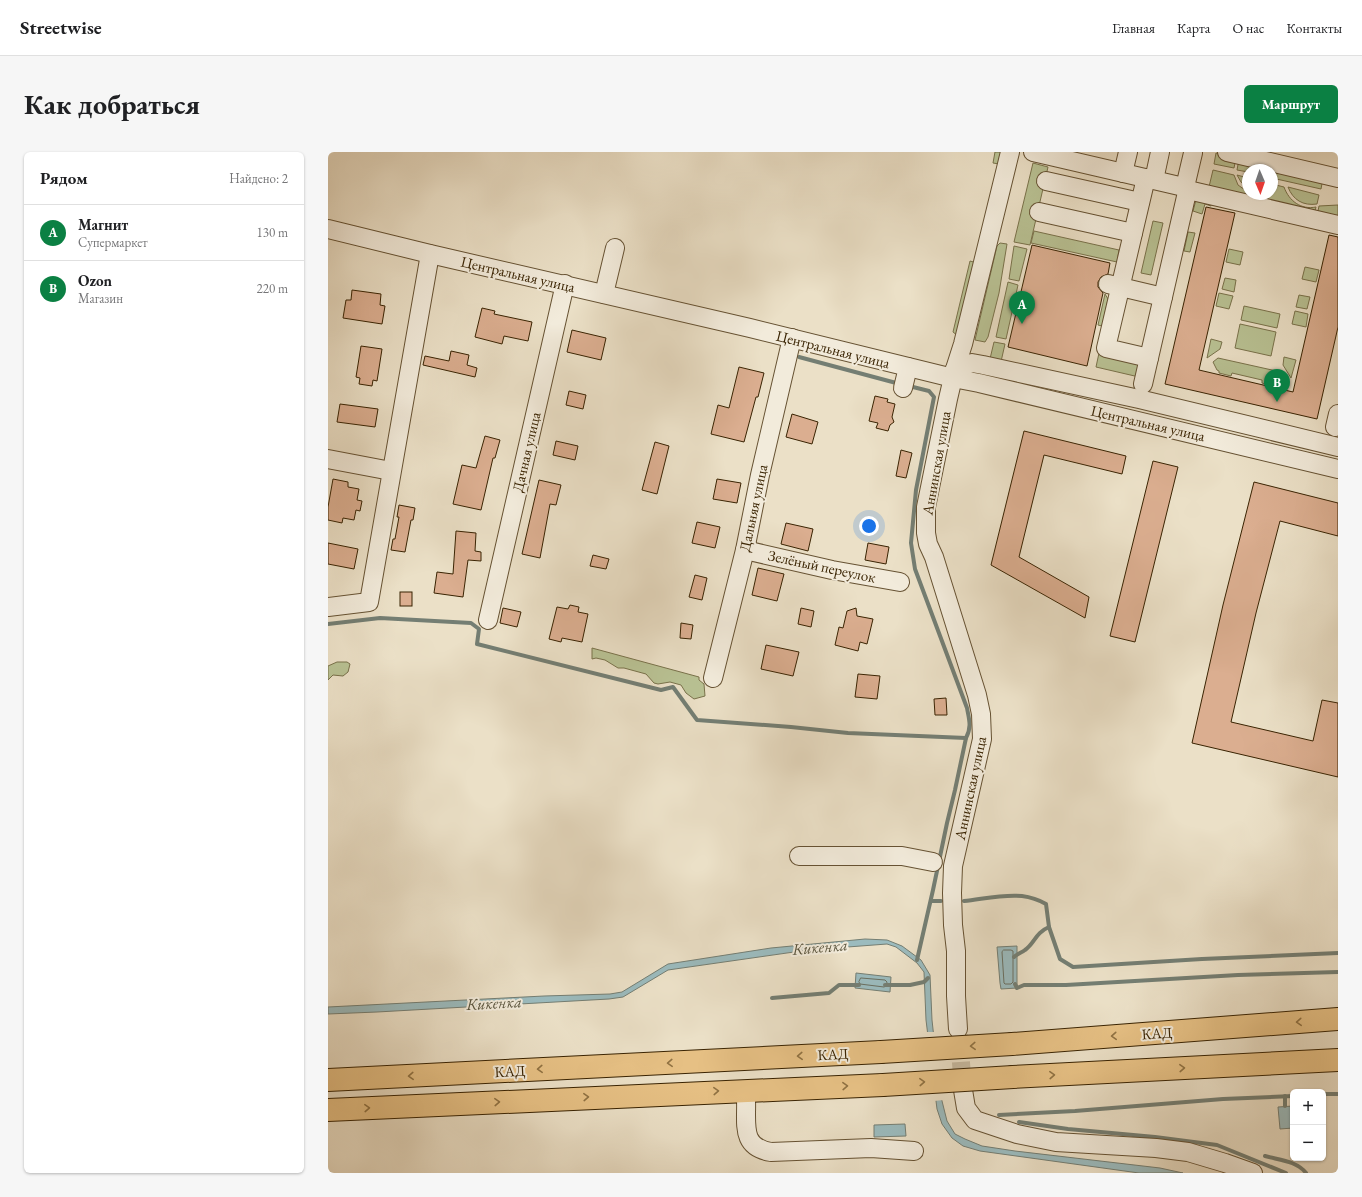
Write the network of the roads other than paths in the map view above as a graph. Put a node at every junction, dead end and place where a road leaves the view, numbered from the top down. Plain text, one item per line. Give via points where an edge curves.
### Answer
1 (1010, 152) edge
2 (1033, 152) edge
3 (1128, 152) edge
4 (1160, 152) edge
5 (1193, 152) edge
6 (1227, 152) edge
7 (1068, 156) edge
8 (1269, 157) edge
9 (1093, 159) edge
10 (1329, 171) edge
11 (1123, 173) junction
12 (1150, 179) junction
13 (1046, 181) dead end
14 (1186, 189) junction
15 (1140, 202) junction
16 (1040, 212) dead end
17 (1338, 225) edge
18 (328, 229) edge
19 (1133, 233) junction
20 (615, 248) dead end
21 (430, 254) junction
22 (565, 284) junction
23 (1114, 285) junction
24 (604, 294) junction
25 (1163, 297) junction
26 (792, 338) junction
27 (1149, 358) junction
28 (908, 367) junction
29 (954, 374) junction
30 (1143, 384) dead end
31 (903, 388) dead end
32 (1338, 446) edge
33 (328, 459) edge
34 (1338, 468) edge
35 (391, 471) junction
36 (745, 550) junction
37 (900, 582) dead end
38 (328, 607) edge
39 (488, 620) dead end
40 (713, 678) dead end
41 (799, 856) dead end
42 (943, 864) junction
43 (1338, 1019) edge
44 (958, 1029) tunnel mouth
45 (1338, 1060) edge
46 (328, 1080) edge
47 (963, 1090) tunnel mouth
48 (746, 1099) dead end
49 (328, 1110) edge
50 (914, 1151) dead end
51 (1253, 1173) edge

1 - 29 street, Аннинская улица
2 - 7 street
3 - 11 street
4 - 12 street
5 - 14 street
6 - 8 street
7 - 9 street
8 - 10 street
9 - 11 street
11 - 12 street
12 - 14 street
12 - 15 street
13 - 15 street
14 - 17 street via 1256,212 1311,225
14 - 25 street
15 - 19 street
16 - 19 street
18 - 21 street, Центральная улица
19 - 23 street
20 - 24 street
21 - 22 street, Центральная улица
21 - 35 street
22 - 24 street, Центральная улица
22 - 39 street, Дачная улица
23 - 25 street
23 - 27 street via 1102,338 1106,348
24 - 26 street, Центральная улица
25 - 27 street
26 - 28 street, Центральная улица
26 - 36 street, Дальняя улица
27 - 30 street
28 - 29 street, Центральная улица
28 - 31 street
29 - 32 street via 972,363 983,365
29 - 34 street, Центральная улица
29 - 42 street, Аннинская улица via 926,507 926,533 977,695 982,739
33 - 35 street
35 - 38 street via 369,602
36 - 37 street, Зелёный переулок
36 - 40 street, Дальняя улица
41 - 42 street via 902,856
42 - 44 street, Аннинская улица via 952,893
43 -> 46 highway, КАД, bridge via 881,1052
49 -> 45 highway, КАД, bridge
47 - 51 street via 966,1108 975,1120 1017,1134 1063,1142 1188,1152
48 - 50 street via 747,1137 760,1150 771,1152 871,1148

